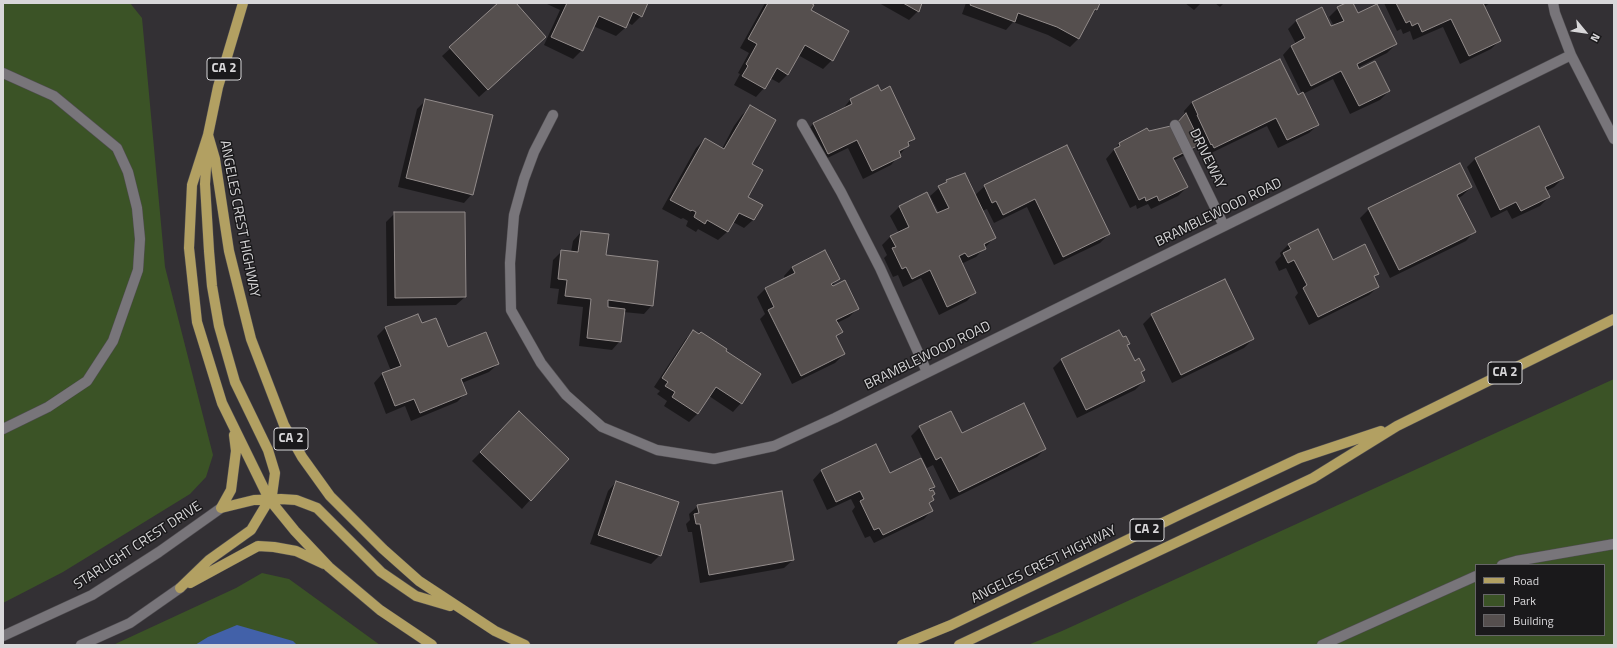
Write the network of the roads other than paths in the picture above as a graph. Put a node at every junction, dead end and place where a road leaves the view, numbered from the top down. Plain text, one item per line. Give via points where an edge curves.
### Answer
1 (243, 3) edge
2 (1553, 3) edge
3 (1571, 55) junction
4 (3, 74) edge
5 (553, 115) dead end
6 (802, 124) dead end
7 (1175, 125) dead end
8 (208, 135) junction
9 (1614, 139) edge
10 (1224, 226) junction
11 (1614, 319) edge
12 (927, 372) junction
13 (233, 425) junction
14 (1396, 426) junction
15 (3, 429) edge
16 (269, 499) junction
17 (221, 508) junction
18 (1614, 544) edge
19 (1506, 564) edge
20 (329, 567) junction
21 (1475, 576) edge
22 (180, 588) junction
23 (460, 608) junction
24 (3, 636) edge
25 (81, 645) edge
26 (432, 645) edge
27 (525, 645) edge
28 (902, 645) edge
29 (959, 645) edge
30 (1322, 645) edge

1 - 8 main road, ANGELES CREST HIGHWAY / CA 2 via 218,87
2 - 3 street
3 - 9 street
3 - 10 street, BRAMBLEWOOD ROAD
4 - 15 street via 54,96 117,148 128,172 137,208 140,239 138,270 113,341 87,381 48,407
5 - 12 street, BRAMBLEWOOD ROAD via 534,152 514,215 510,263 511,310 541,363 566,395 602,426 657,450 714,459 774,446
6 - 12 street via 880,268
7 - 10 street, DRIVEWAY
8 - 13 main road, ANGELES CREST HIGHWAY / CA 2 via 192,185 189,248 196,322 222,403
8 - 16 main road via 205,184 212,286 219,326 235,382 268,450 275,473
8 - 23 main road, ANGELES CREST HIGHWAY / CA 2 via 215,159 229,251 251,339 284,425 302,457 330,496 419,581
10 - 12 street, BRAMBLEWOOD ROAD
11 - 14 main road, ANGELES CREST HIGHWAY / CA 2
13 - 16 main road, ANGELES CREST HIGHWAY / CA 2
13 - 17 main road via 235,469 231,490
14 - 28 main road, ANGELES CREST HIGHWAY / CA 2 via 1300,458 951,625
14 - 29 main road, ANGELES CREST HIGHWAY / CA 2 via 1313,478
16 - 17 main road
16 - 20 main road, ANGELES CREST HIGHWAY / CA 2
16 - 22 main road via 252,530 209,560
16 - 23 main road via 296,500 317,508 381,572 416,596
17 - 24 street, STARLIGHT CREST DRIVE via 92,595
18 - 19 street
20 - 22 main road via 296,551 274,546 258,546
20 - 26 main road, ANGELES CREST HIGHWAY / CA 2 via 380,610
21 - 30 street
22 - 25 street via 130,623
23 - 27 main road, ANGELES CREST HIGHWAY / CA 2 via 495,631

